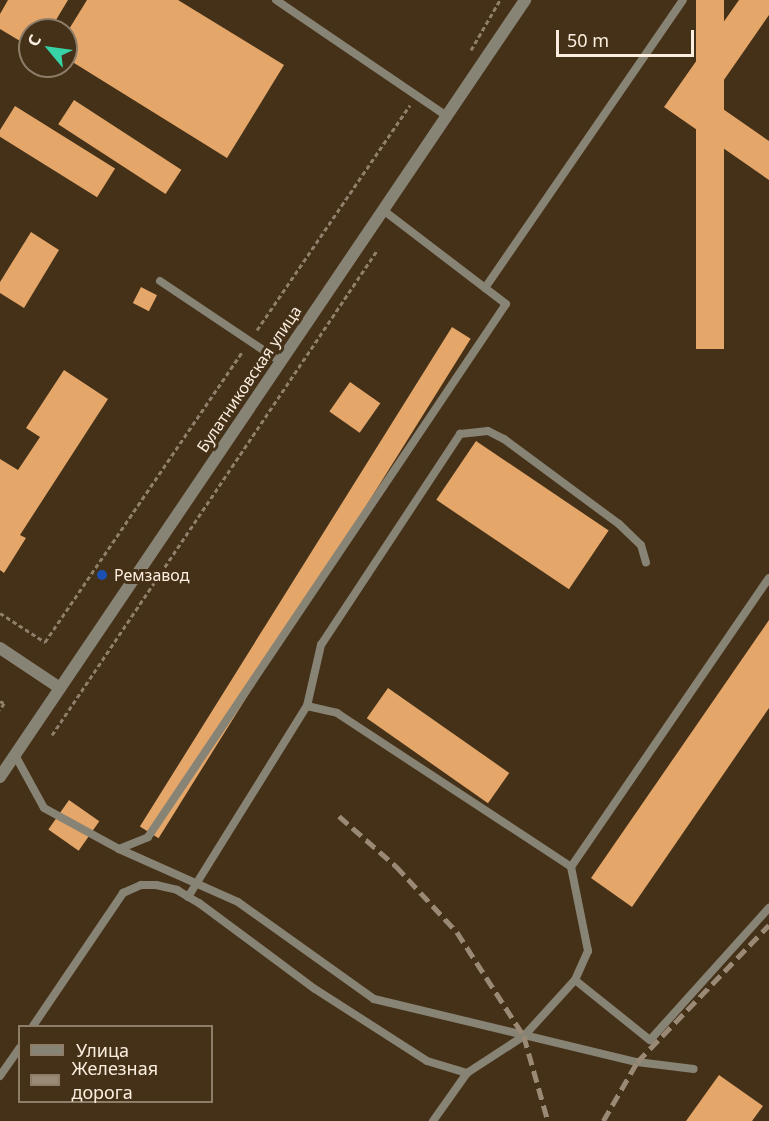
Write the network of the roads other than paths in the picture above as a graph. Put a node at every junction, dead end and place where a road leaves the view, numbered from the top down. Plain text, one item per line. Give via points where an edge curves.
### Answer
1 (276, 0) edge
2 (525, 0) edge
3 (683, 0) edge
4 (447, 116) junction
5 (383, 210) junction
6 (159, 281) dead end
7 (485, 288) junction
8 (281, 362) junction
9 (646, 562) dead end
10 (769, 578) edge
11 (0, 648) edge
12 (60, 688) junction
13 (307, 706) junction
14 (15, 755) junction
15 (0, 777) edge
16 (119, 849) junction
17 (571, 867) junction
18 (196, 883) junction
19 (188, 897) junction
20 (769, 908) edge
21 (575, 980) junction
22 (34, 1025) edge
23 (524, 1036) junction
24 (18, 1050) edge
25 (694, 1069) dead end
26 (467, 1073) junction
27 (0, 1076) edge
28 (433, 1121) edge

1 - 4 lane
2 - 4 street, Булатниковская улица
3 - 7 lane
4 - 5 street, Булатниковская улица
5 - 7 lane
5 - 8 street, Булатниковская улица
6 - 8 lane
7 - 16 lane via 506,304 148,837
8 - 12 street, Булатниковская улица
9 - 13 lane via 641,545 619,524 504,439 488,431 460,434 321,645
10 - 17 lane
11 - 12 street
12 - 14 street, Булатниковская улица
13 - 17 lane via 337,713
13 - 18 lane
14 - 15 street, Булатниковская улица
14 - 16 lane via 44,808
16 - 18 lane
17 - 21 lane via 588,951
18 - 19 lane
18 - 23 lane via 238,902 374,999
19 - 22 lane via 156,885 141,885 123,893
19 - 26 lane via 315,989 427,1061
20 - 21 lane via 650,1040
21 - 23 lane
23 - 25 lane via 637,1062
23 - 26 lane
24 - 27 lane
26 - 28 lane

